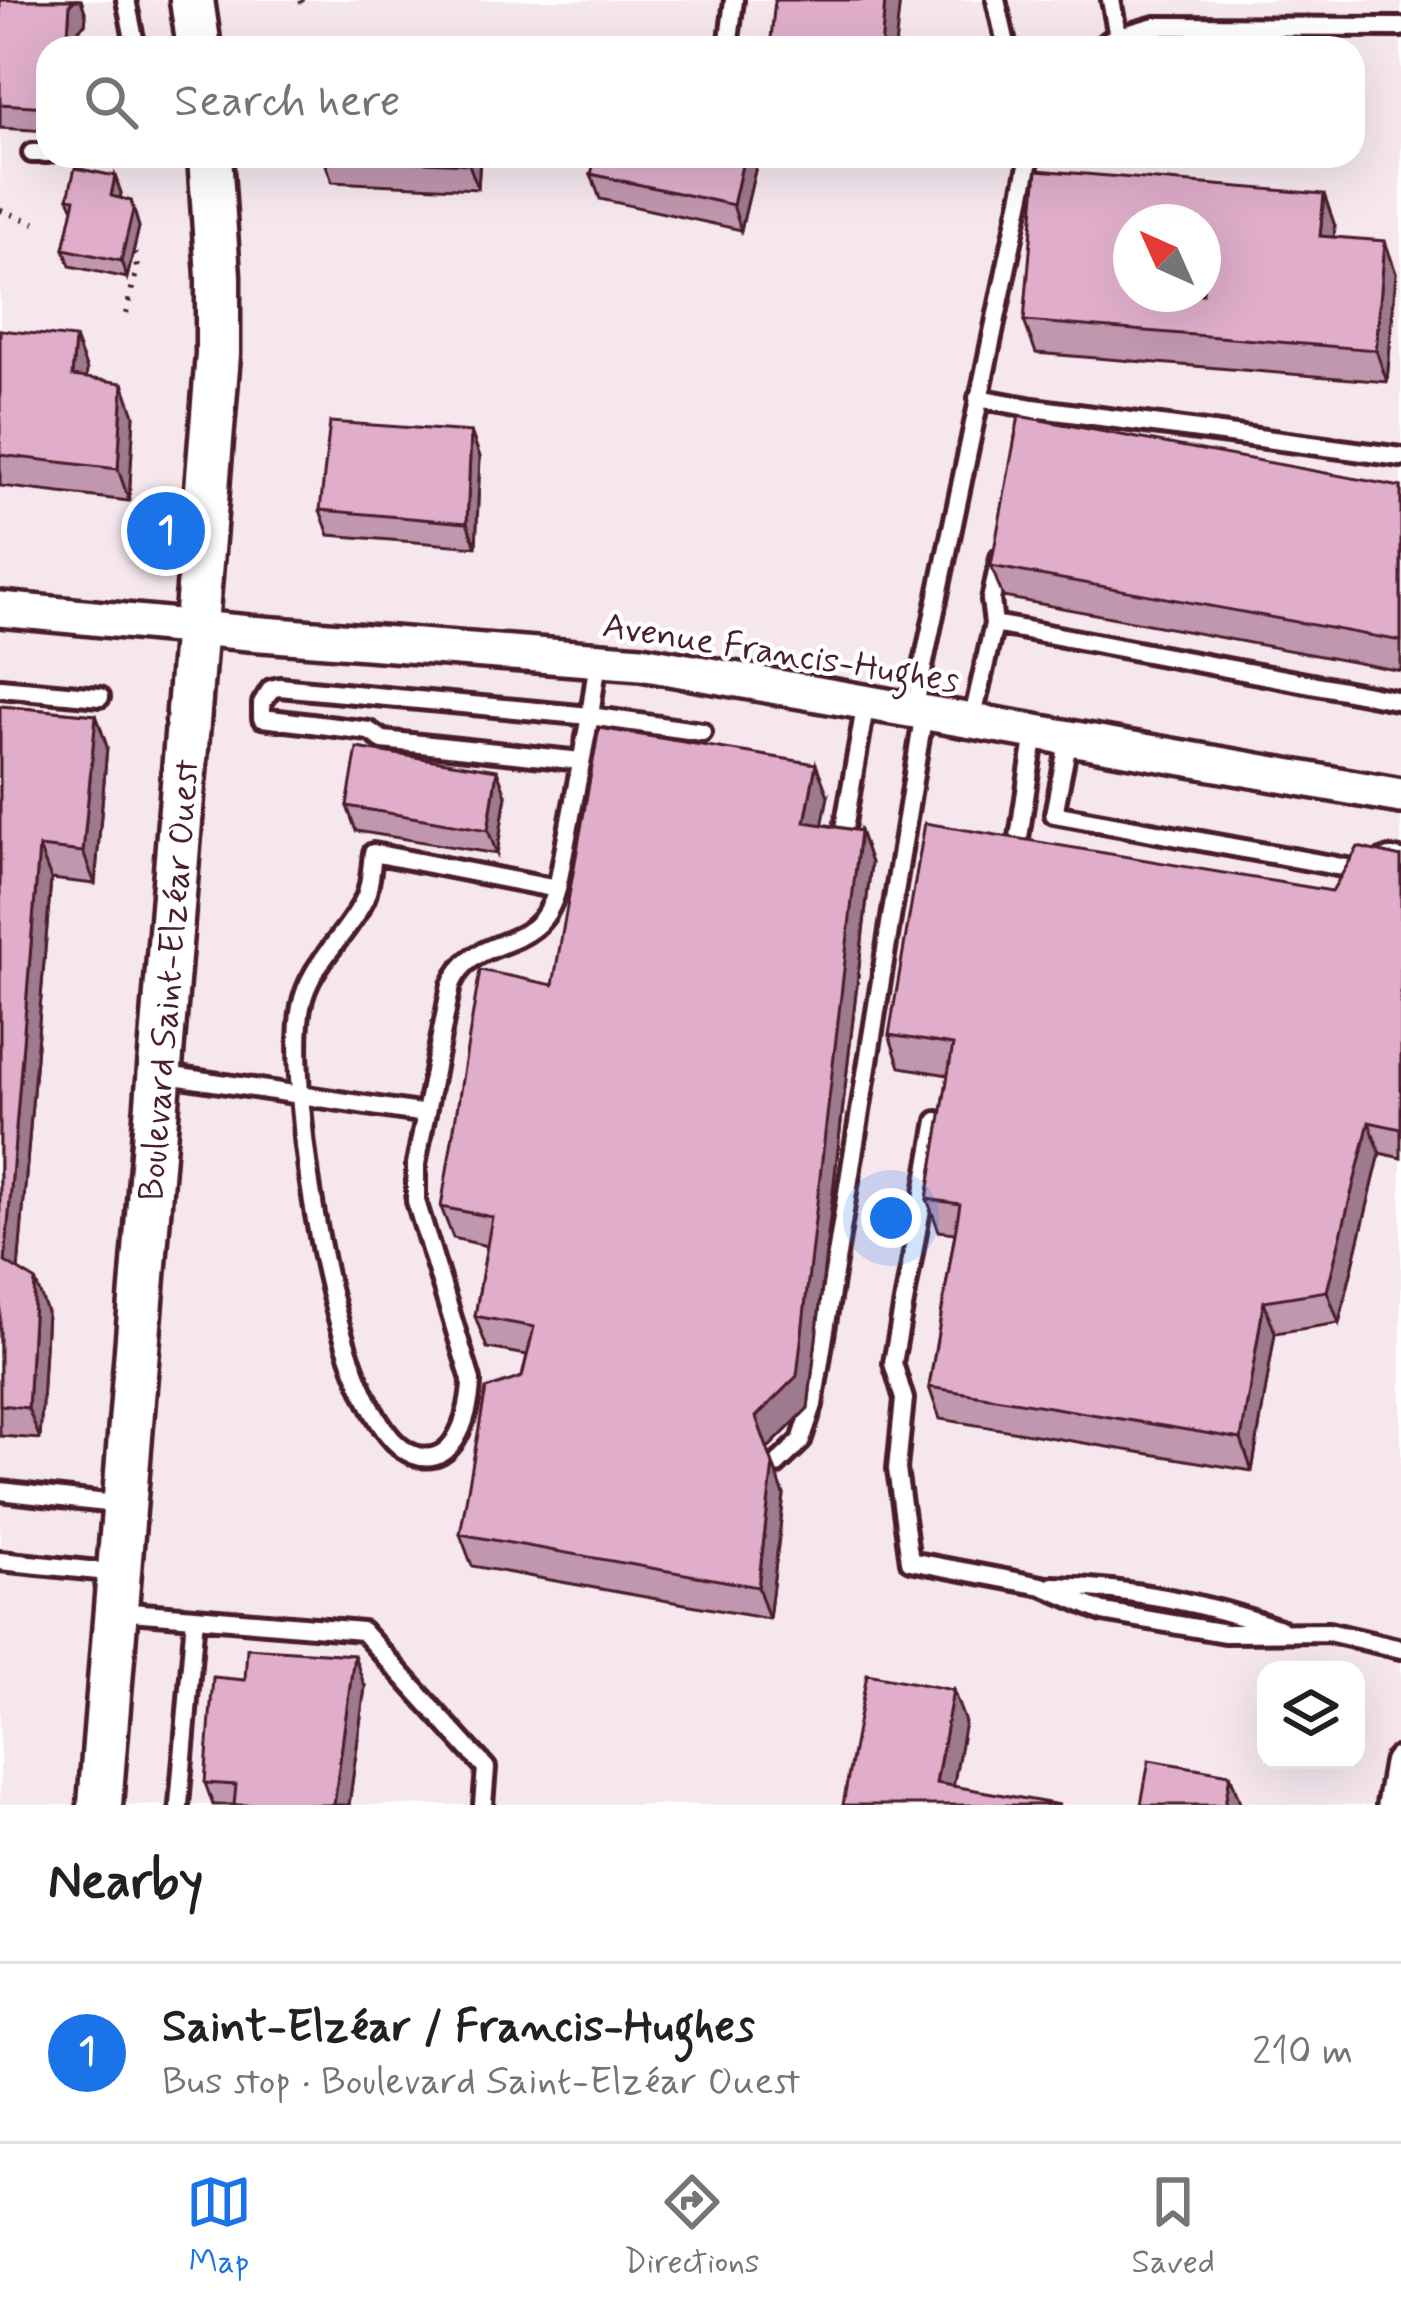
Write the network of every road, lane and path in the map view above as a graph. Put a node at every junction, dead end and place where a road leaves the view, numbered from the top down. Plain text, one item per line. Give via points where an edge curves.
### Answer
1 (126, 0) edge
2 (192, 0) edge
3 (734, 0) edge
4 (997, 0) edge
5 (1111, 0) edge
6 (1401, 27) edge
7 (134, 36) edge
8 (197, 36) edge
9 (730, 36) edge
10 (1004, 36) edge
11 (1118, 36) joint
12 (211, 168) edge
13 (1027, 168) edge
14 (0, 210) edge
15 (35, 223) dead end
16 (134, 246) edge
17 (126, 314) dead end
18 (978, 398) junction
19 (1033, 408) junction
20 (1024, 450) edge
21 (1401, 457) edge
22 (1005, 536) edge
23 (0, 609) edge
24 (994, 624) junction
25 (196, 627) junction
26 (598, 660) junction
27 (0, 688) edge
28 (100, 697) dead end
29 (1401, 701) edge
30 (866, 702) junction
31 (919, 711) junction
32 (590, 716) junction
33 (971, 721) junction
34 (702, 732) dead end
35 (1052, 735) junction
36 (581, 761) junction
37 (1029, 774) junction
38 (1060, 780) junction
39 (1401, 796) edge
40 (841, 846) edge
41 (1017, 850) edge
42 (1401, 859) edge
43 (556, 889) junction
44 (160, 1074) junction
45 (300, 1093) junction
46 (426, 1114) junction
47 (937, 1121) edge
48 (776, 1465) edge
49 (0, 1491) edge
50 (124, 1505) junction
51 (0, 1561) edge
52 (117, 1592) junction
53 (195, 1616) junction
54 (1401, 1649) edge
55 (1401, 1770) edge
56 (100, 1805) edge
57 (178, 1805) edge
58 (483, 1805) edge
59 (1394, 1805) edge

1 - 7 lane
2 - 8 street
3 - 9 lane
4 - 10 lane
5 - 11 lane
6 - 11 lane via 1155,26
12 - 25 street, Boulevard Saint-Elzéar Ouest via 218,354
13 - 18 lane
14 - 15 path
16 - 17 path
18 - 19 lane
18 - 31 lane
19 - 20 lane
19 - 21 lane
22 - 24 lane
23 - 25 street, Avenue Francis-Hughes
24 - 29 lane
24 - 33 lane
25 - 26 street, Avenue Francis-Hughes
25 - 44 street, Boulevard Saint-Elzéar Ouest
26 - 30 street, Avenue Francis-Hughes
26 - 32 lane
27 - 28 lane
30 - 31 street, Avenue Francis-Hughes
30 - 40 lane
31 - 33 street, Avenue Francis-Hughes
31 - 48 lane via 813,1405 801,1441
32 - 34 lane
32 - 36 lane
32 - 36 lane via 278,687 262,703 262,718
33 - 35 street, Avenue Francis-Hughes
35 - 37 lane
35 - 38 lane
35 - 39 street, Avenue Francis-Hughes
36 - 43 lane
37 - 38 lane
37 - 41 lane
38 - 42 lane via 1054,814 1358,870
43 - 45 lane via 373,853 367,896 304,993
43 - 46 lane via 538,926 454,976
44 - 45 lane
44 - 50 street, Boulevard Saint-Elzéar Ouest
45 - 46 lane
45 - 46 lane via 315,1222 343,1329 380,1425 425,1457 461,1432 471,1406 471,1380 416,1201
47 - 54 lane via 893,1363 904,1399 897,1469 910,1562 1042,1586 1103,1612 1226,1633 1328,1632
49 - 50 lane
50 - 52 street, Boulevard Saint-Elzéar Ouest
51 - 52 lane
52 - 53 lane
52 - 56 street, Boulevard Saint-Elzéar Ouest
53 - 57 lane
53 - 58 lane via 362,1631 486,1768
55 - 59 street

